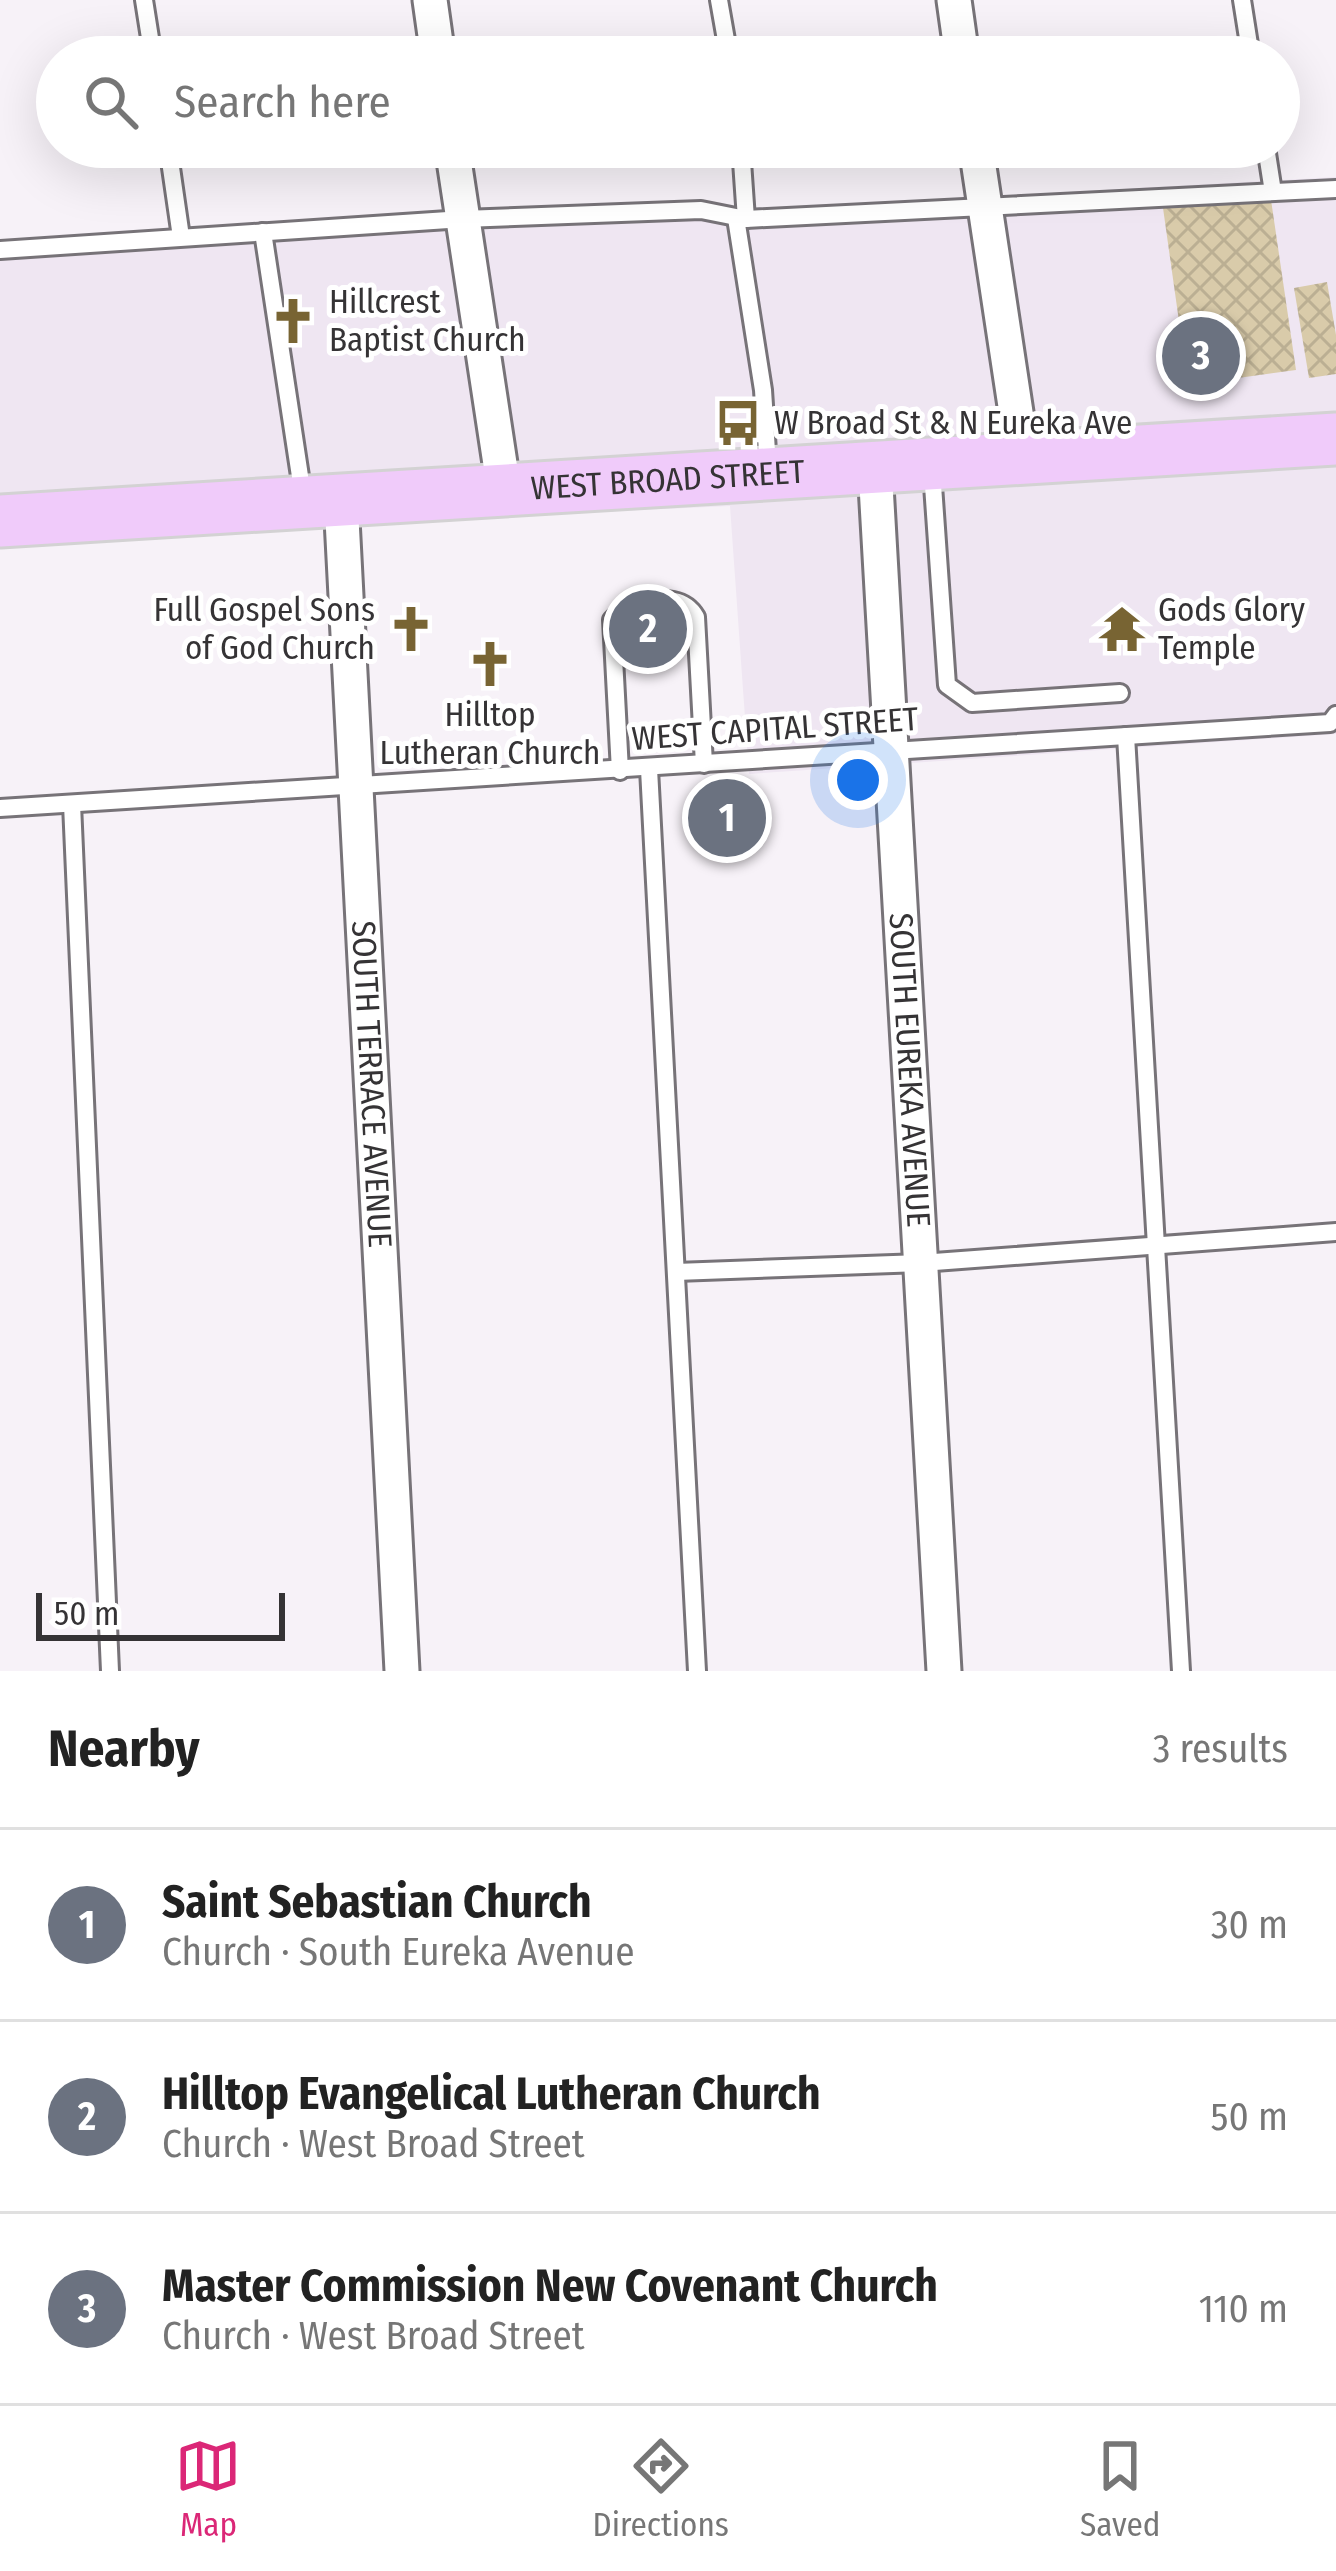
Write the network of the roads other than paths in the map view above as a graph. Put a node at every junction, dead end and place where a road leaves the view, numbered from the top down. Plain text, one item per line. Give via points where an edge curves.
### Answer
1 (144, 0) edge
2 (430, 0) edge
3 (719, 0) edge
4 (953, 0) edge
5 (1242, 0) edge
6 (150, 36) edge
7 (435, 36) edge
8 (725, 36) edge
9 (959, 36) edge
10 (1248, 36) edge
11 (171, 168) edge
12 (455, 168) edge
13 (741, 168) edge
14 (979, 168) edge
15 (1270, 168) edge
16 (1336, 189) edge
17 (1274, 192) junction
18 (985, 208) junction
19 (741, 219) junction
20 (463, 220) junction
21 (263, 232) junction
22 (181, 237) junction
23 (0, 250) edge
24 (1336, 440) edge
25 (1023, 459) junction
26 (932, 464) junction
27 (875, 468) junction
28 (769, 474) junction
29 (504, 490) junction
30 (322, 501) junction
31 (0, 521) edge
32 (1120, 693) dead end
33 (1336, 715) edge
34 (1126, 736) junction
35 (891, 751) junction
36 (704, 764) junction
37 (649, 769) junction
38 (620, 770) junction
39 (355, 788) junction
40 (72, 804) junction
41 (0, 808) edge
42 (1336, 1232) edge
43 (1156, 1245) junction
44 (921, 1263) junction
45 (676, 1272) junction
46 (110, 1671) edge
47 (402, 1671) edge
48 (698, 1671) edge
49 (944, 1671) edge
50 (1181, 1671) edge

1 - 6 lane
2 - 7 street
3 - 8 lane
4 - 9 street
5 - 10 lane
11 - 22 lane
12 - 20 street
13 - 19 lane
14 - 18 street
15 - 17 lane
16 - 17 lane
17 - 18 lane
18 - 19 lane
18 - 25 street
19 - 20 lane via 700,210
19 - 28 lane
20 - 21 lane
20 - 29 street
21 - 22 lane
21 - 30 lane
22 - 23 lane
24 - 25 main road, WEST BROAD STREET
25 - 26 main road, WEST BROAD STREET
26 - 27 main road, WEST BROAD STREET
26 - 32 lane via 947,685 972,703
27 - 28 main road, WEST BROAD STREET
27 - 35 street, SOUTH EUREKA AVENUE
28 - 29 main road, WEST BROAD STREET
29 - 30 main road, WEST BROAD STREET
30 - 31 main road, WEST BROAD STREET
30 - 39 street, SOUTH TERRACE AVENUE
33 - 34 lane, WEST CAPITAL STREET via 1330,723
34 - 35 lane, WEST CAPITAL STREET
34 - 43 lane
35 - 36 lane, WEST CAPITAL STREET
35 - 44 street, SOUTH EUREKA AVENUE
36 - 37 lane, WEST CAPITAL STREET
36 - 38 lane via 696,617 677,600 630,602 612,620
37 - 38 lane, WEST CAPITAL STREET
37 - 45 lane
38 - 39 lane, WEST CAPITAL STREET
39 - 40 lane, WEST CAPITAL STREET
39 - 47 street, SOUTH TERRACE AVENUE
40 - 41 lane, WEST CAPITAL STREET
40 - 46 lane
42 - 43 lane
43 - 44 lane
43 - 50 lane
44 - 45 lane
44 - 49 street, SOUTH EUREKA AVENUE
45 - 48 lane

